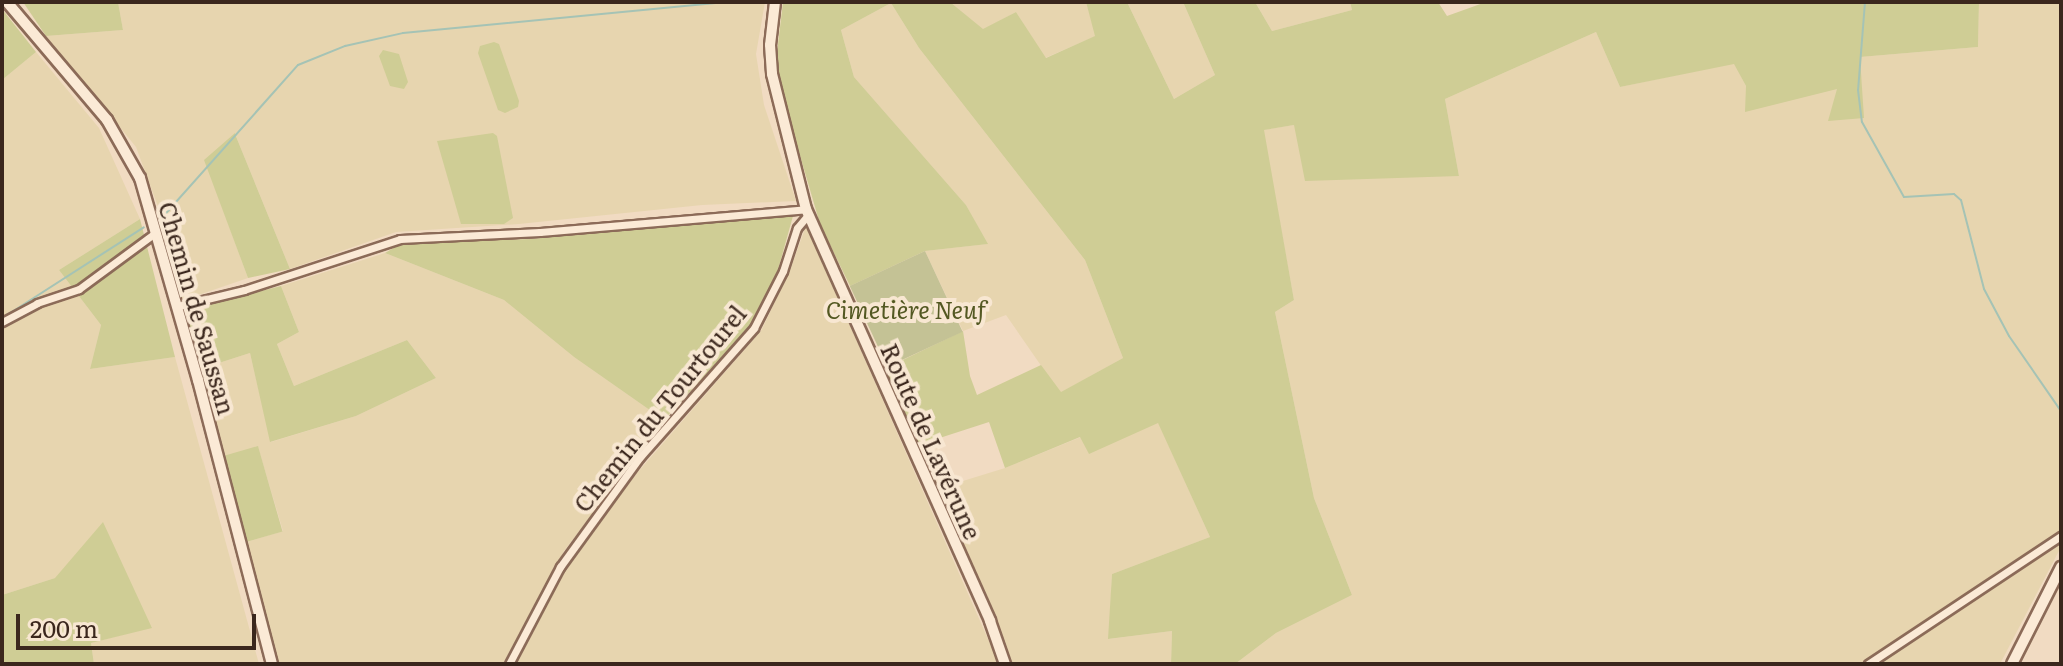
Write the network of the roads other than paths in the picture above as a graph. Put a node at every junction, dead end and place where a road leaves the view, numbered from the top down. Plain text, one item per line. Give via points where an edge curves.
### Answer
1 (7, 2) edge
2 (775, 2) edge
3 (807, 212) junction
4 (155, 233) junction
5 (178, 306) junction
6 (2, 322) edge
7 (2061, 536) edge
8 (2061, 567) edge
9 (272, 664) edge
10 (509, 664) edge
11 (1005, 664) edge
12 (1868, 664) edge
13 (2012, 664) edge

1 - 4 street, Chemin de Saussan via 113,130 140,178
2 - 3 street, Route de Lavérune via 772,74
3 - 5 street via 400,239
3 - 10 street, Chemin du Tourtourel via 754,328 640,457 560,567
3 - 11 street, Route de Lavérune
4 - 5 street, Chemin de Saussan
4 - 6 street via 79,289
5 - 9 street, Chemin de Saussan
7 - 12 street
8 - 13 street

